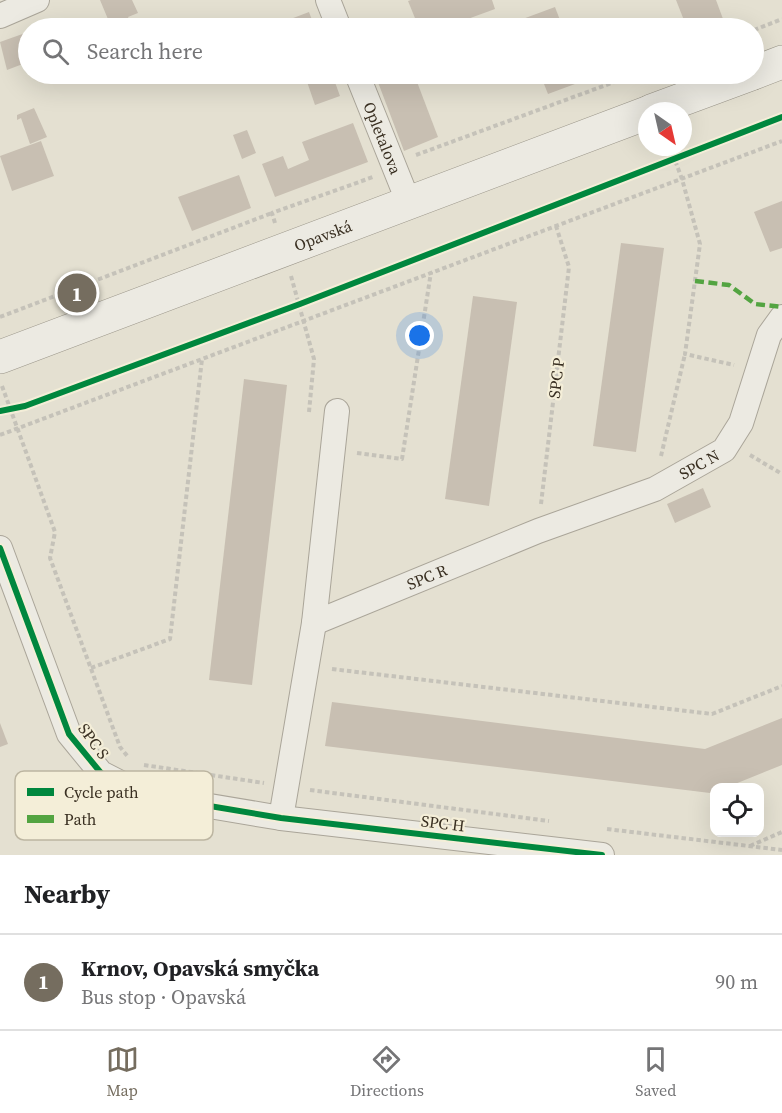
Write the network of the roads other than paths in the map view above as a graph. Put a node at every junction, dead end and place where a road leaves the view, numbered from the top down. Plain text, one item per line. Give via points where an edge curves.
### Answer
1 (38, 0) edge
2 (328, 0) edge
3 (0, 16) edge
4 (335, 18) edge
5 (782, 62) edge
6 (764, 69) edge
7 (361, 84) edge
8 (723, 84) edge
9 (675, 102) edge
10 (638, 116) edge
11 (408, 201) junction
12 (782, 317) edge
13 (0, 357) edge
14 (337, 411) dead end
15 (538, 531) joint
16 (0, 548) edge
17 (314, 623) junction
18 (99, 771) edge
19 (213, 807) edge
20 (281, 818) junction
21 (602, 855) edge

1 - 3 street
2 - 4 street
5 - 6 main road
7 - 11 street, Opletalova
8 - 9 main road
10 - 11 main road, Opavská
11 - 13 main road, Opavská
12 - 15 street, SPC N via 769,335 741,423 724,450 655,489
14 - 17 street
15 - 17 street, SPC R
16 - 18 street, SPC S via 69,734
17 - 20 street
19 - 20 street, SPC S
20 - 21 street, SPC H

